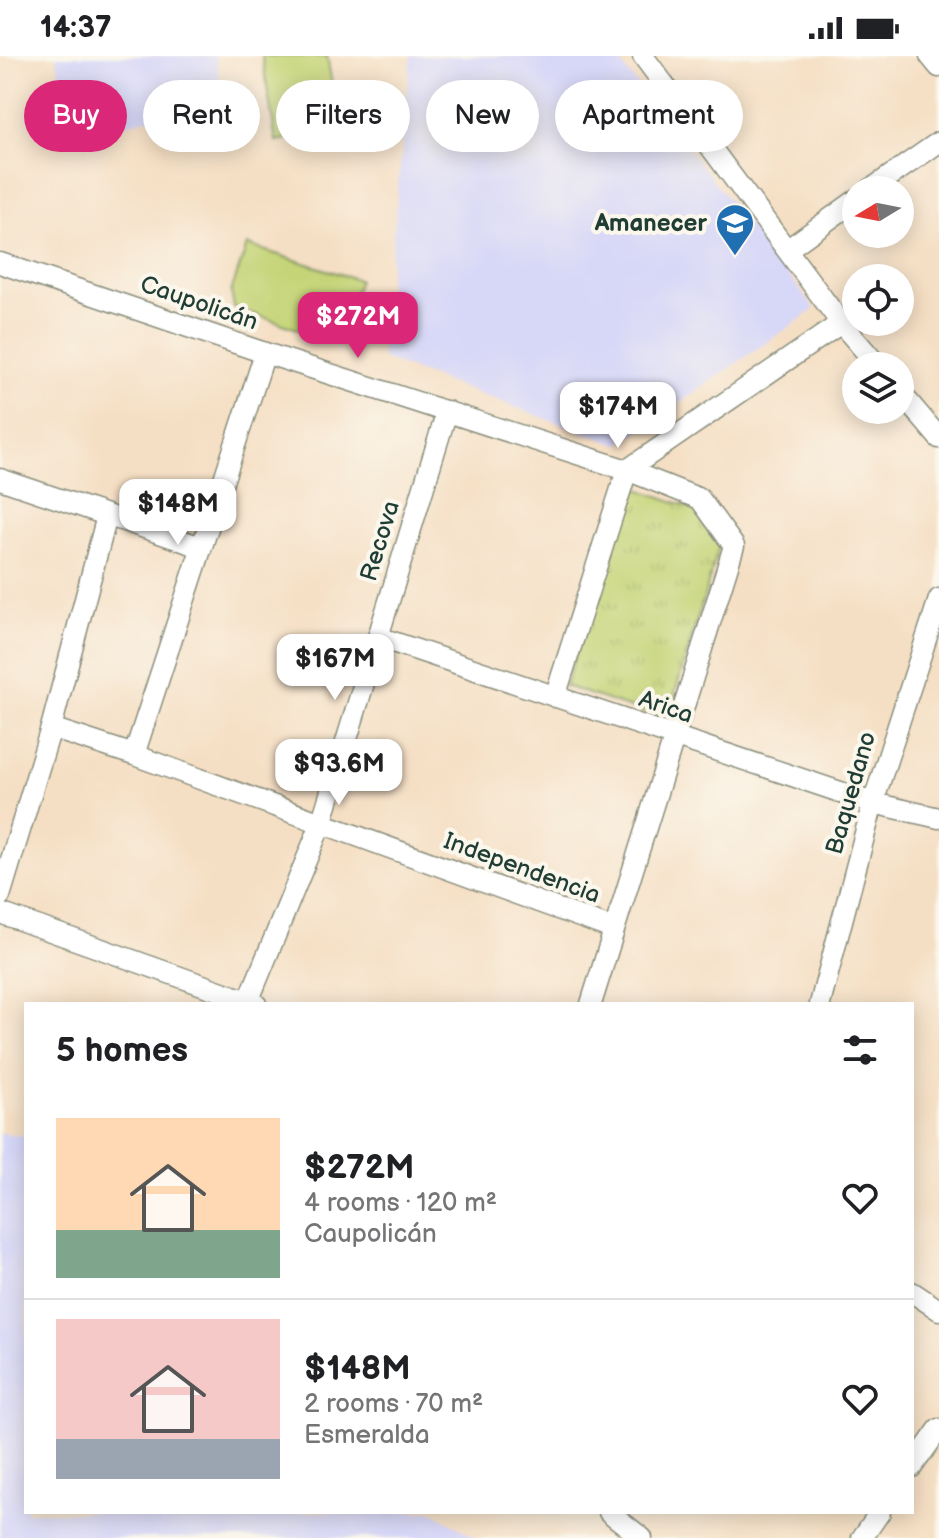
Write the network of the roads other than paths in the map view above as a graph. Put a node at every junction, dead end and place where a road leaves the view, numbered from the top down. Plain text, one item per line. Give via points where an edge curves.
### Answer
1 (643, 56) edge
2 (930, 56) edge
3 (939, 67) edge
4 (939, 142) edge
5 (890, 176) edge
6 (842, 210) edge
7 (788, 249) junction
8 (0, 263) edge
9 (841, 323) junction
10 (866, 352) edge
11 (265, 353) junction
12 (914, 409) edge
13 (447, 411) junction
14 (939, 438) edge
15 (627, 470) junction
16 (0, 479) edge
17 (107, 516) junction
18 (201, 547) junction
19 (939, 599) edge
20 (378, 637) junction
21 (555, 697) junction
22 (51, 728) junction
23 (675, 739) junction
24 (134, 755) junction
25 (873, 803) junction
26 (939, 818) edge
27 (321, 824) junction
28 (0, 896) edge
29 (0, 913) edge
30 (613, 929) junction
31 (249, 1002) edge
32 (252, 1002) edge
33 (592, 1002) edge
34 (821, 1002) edge
35 (914, 1293) edge
36 (939, 1310) edge
37 (939, 1429) edge
38 (914, 1464) edge
39 (612, 1514) edge
40 (879, 1514) edge
41 (642, 1538) edge
42 (862, 1538) edge

1 - 7 street
2 - 3 street
4 - 5 street
6 - 7 street
7 - 9 street
8 - 11 street, Caupolicán
9 - 10 street
9 - 15 street
11 - 13 street, Caupolicán
11 - 18 street
12 - 14 street
13 - 15 street, Caupolicán
13 - 20 street, Recova
15 - 21 street
15 - 23 street, Caupolicán via 700,499 734,546
16 - 17 street
17 - 18 street
17 - 22 street
18 - 24 street
19 - 25 street, Baquedano
20 - 21 street, Arica
20 - 27 street, Recova
21 - 23 street, Arica
22 - 24 street, Independencia
22 - 28 street
23 - 25 street, Arica
23 - 30 street
24 - 27 street, Independencia
25 - 26 street, Arica
25 - 34 street, Baquedano
27 - 30 street, Independencia
27 - 32 street, Recova
29 - 31 street
30 - 33 street
35 - 36 street
37 - 38 street
39 - 41 street
40 - 42 street

